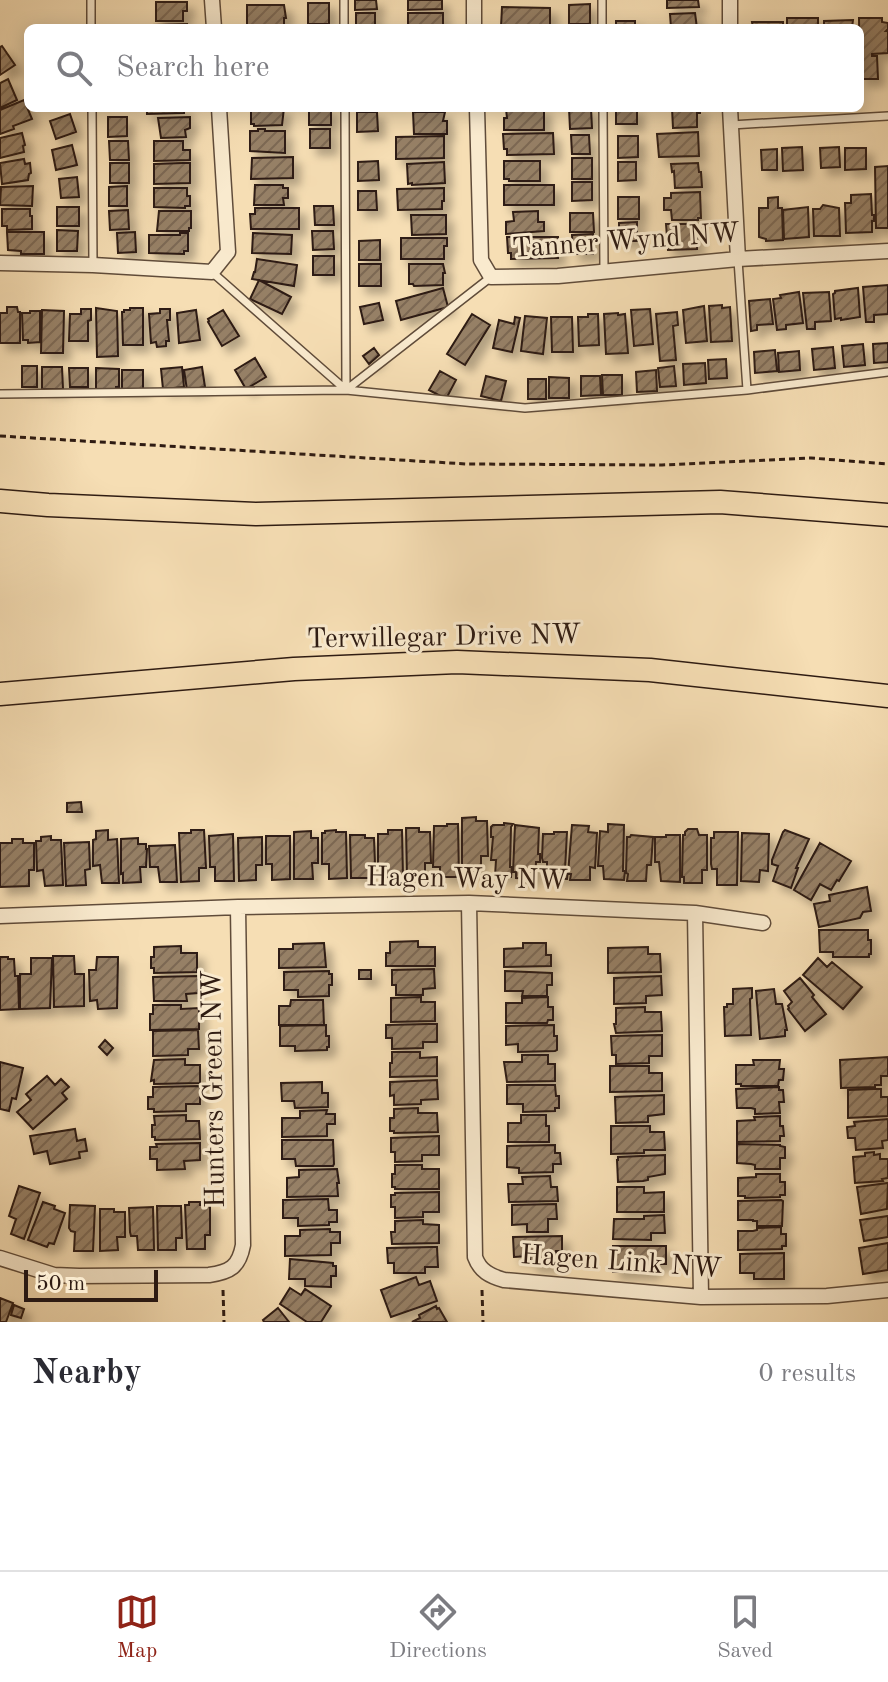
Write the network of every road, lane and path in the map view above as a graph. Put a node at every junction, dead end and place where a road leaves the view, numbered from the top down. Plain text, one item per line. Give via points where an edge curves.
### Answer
1 (91, 0) edge
2 (212, 0) edge
3 (344, 0) edge
4 (474, 0) edge
5 (602, 0) edge
6 (730, 0) edge
7 (91, 24) edge
8 (214, 24) edge
9 (344, 24) edge
10 (474, 24) edge
11 (602, 24) edge
12 (730, 24) edge
13 (92, 112) edge
14 (219, 112) edge
15 (345, 112) edge
16 (477, 112) edge
17 (603, 112) edge
18 (730, 112) edge
19 (888, 116) edge
20 (731, 125) junction
21 (888, 251) edge
22 (738, 259) junction
23 (0, 263) edge
24 (93, 265) junction
25 (212, 272) junction
26 (604, 272) junction
27 (491, 277) junction
28 (888, 372) edge
29 (346, 390) junction
30 (747, 390) junction
31 (0, 394) edge
32 (0, 436) edge
33 (888, 464) edge
34 (0, 501) edge
35 (888, 515) edge
36 (0, 694) edge
37 (888, 696) edge
38 (469, 903) junction
39 (238, 907) junction
40 (695, 913) junction
41 (0, 916) edge
42 (763, 923) dead end
43 (0, 1258) edge
44 (482, 1270) junction
45 (223, 1273) junction
46 (888, 1290) edge
47 (701, 1297) junction
48 (224, 1322) edge
49 (483, 1322) edge

1 - 7 lane
2 - 8 street
3 - 9 lane
4 - 10 street
5 - 11 lane
6 - 12 street
13 - 24 lane
14 - 25 street via 228,252
15 - 29 lane
16 - 27 street, Tanner Wynd NW via 481,260
17 - 26 lane
18 - 20 street
19 - 20 lane
20 - 22 street
21 - 22 street, Tanner Wynd NW
22 - 26 street, Tanner Wynd NW
22 - 30 lane
23 - 24 street
24 - 25 street
25 - 29 lane
26 - 27 street, Tanner Wynd NW
27 - 29 lane
28 - 30 lane
29 - 30 lane via 525,408
29 - 31 lane
32 - 33 path via 467,464 662,465 811,458
34 - 35 main road via 256,514 720,502
36 - 37 main road, Terwillegar Drive NW via 294,669 457,662 650,670
38 - 39 street, Hagen Way NW
38 - 40 street, Hagen Way NW
38 - 44 street, Hagen Link NW via 475,1257
39 - 41 street
39 - 45 street, Hunters Green NW via 243,1245 237,1263
40 - 42 street, Hagen Way NW
40 - 47 street
43 - 45 street via 54,1275
44 - 47 street, Hagen Link NW via 504,1280
44 - 49 path
45 - 48 path
46 - 47 street, Hagen Link NW

